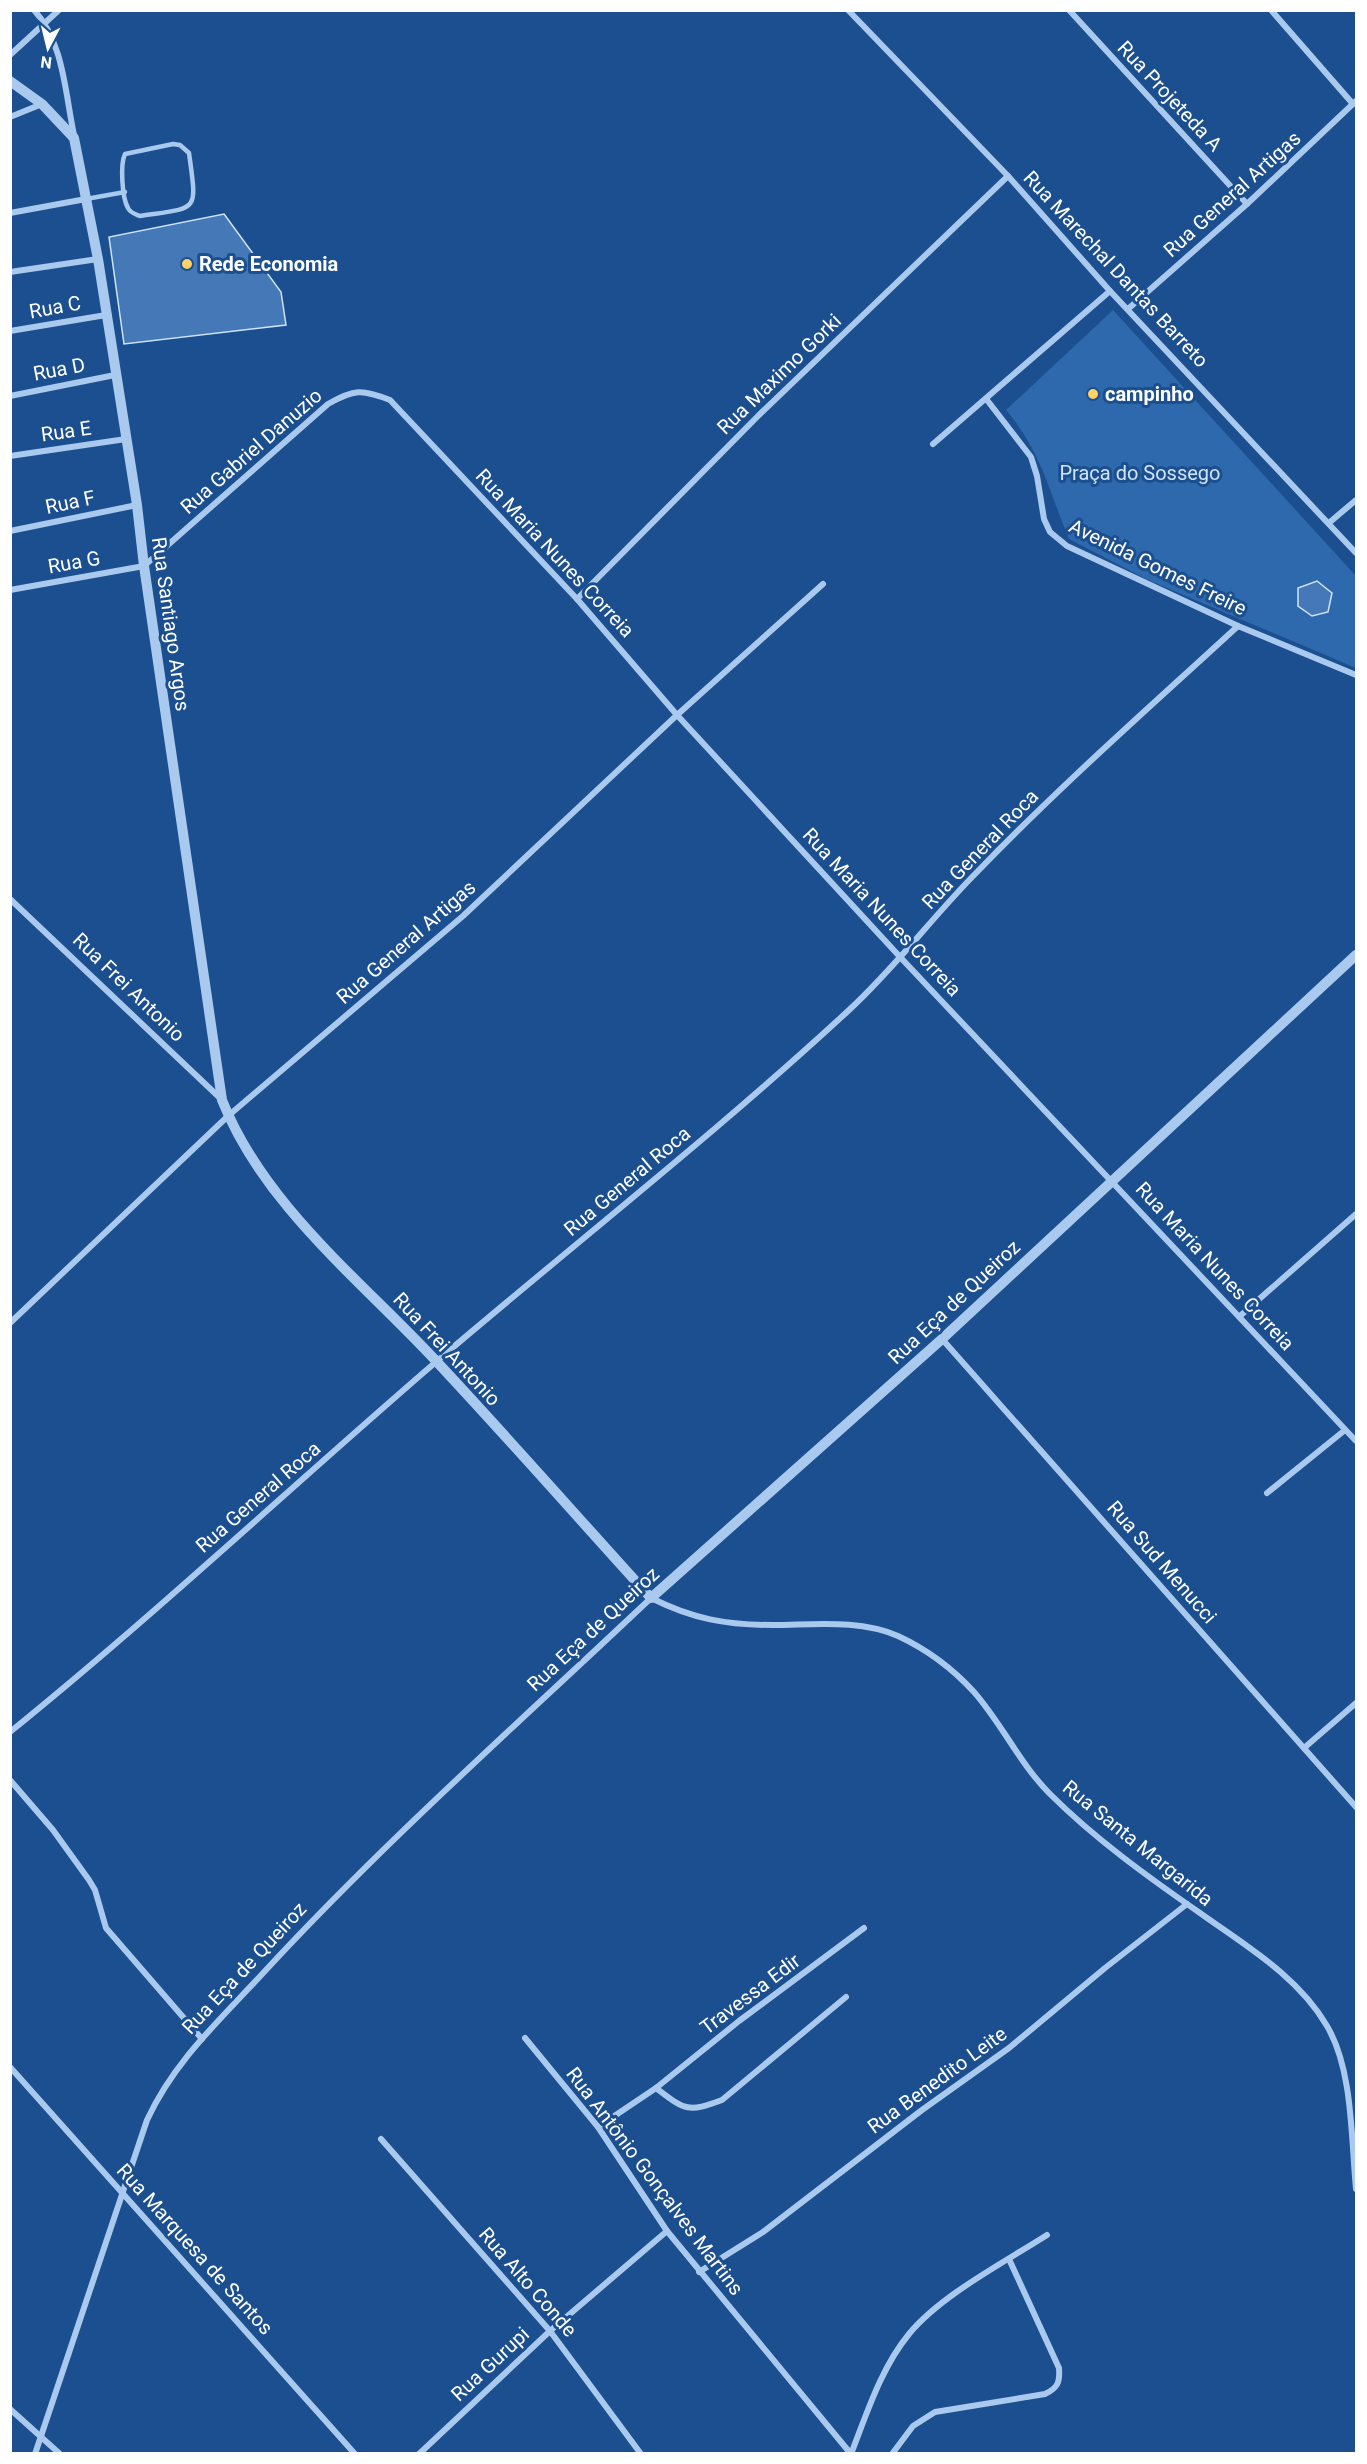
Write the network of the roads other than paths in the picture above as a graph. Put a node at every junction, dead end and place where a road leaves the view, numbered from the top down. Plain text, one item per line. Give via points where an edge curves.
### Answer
1 (34, 10) edge
2 (59, 10) edge
3 (848, 10) edge
4 (1069, 10) edge
5 (1271, 10) edge
6 (45, 23) junction
7 (10, 55) edge
8 (10, 81) edge
9 (1355, 103) edge
10 (42, 104) junction
11 (10, 117) edge
12 (74, 138) junction
13 (1008, 176) junction
14 (125, 192) junction
15 (86, 199) junction
16 (1247, 204) junction
17 (10, 213) edge
18 (98, 259) junction
19 (10, 272) edge
20 (1110, 291) junction
21 (1128, 309) junction
22 (106, 315) junction
23 (10, 331) edge
24 (115, 375) junction
25 (10, 396) edge
26 (390, 400) joint
27 (987, 400) junction
28 (126, 439) junction
29 (933, 444) dead end
30 (10, 456) edge
31 (1356, 500) edge
32 (137, 506) junction
33 (1330, 522) junction
34 (10, 531) edge
35 (1356, 553) edge
36 (144, 566) junction
37 (823, 584) dead end
38 (10, 590) edge
39 (577, 599) junction
40 (1238, 626) junction
41 (1356, 675) edge
42 (678, 714) junction
43 (10, 899) edge
44 (1356, 955) edge
45 (901, 958) junction
46 (222, 1100) junction
47 (228, 1116) junction
48 (1112, 1180) junction
49 (1356, 1214) edge
50 (1240, 1316) junction
51 (10, 1323) edge
52 (942, 1339) junction
53 (437, 1362) junction
54 (1345, 1430) junction
55 (1356, 1441) edge
56 (1267, 1493) dead end
57 (651, 1598) junction
58 (1356, 1703) edge
59 (10, 1732) edge
60 (1304, 1748) junction
61 (10, 1780) edge
62 (1356, 1807) edge
63 (1187, 1905) junction
64 (864, 1928) dead end
65 (846, 1997) dead end
66 (525, 2038) dead end
67 (202, 2039) junction
68 (10, 2067) edge
69 (656, 2088) junction
70 (598, 2127) junction
71 (381, 2139) dead end
72 (1356, 2189) edge
73 (122, 2193) junction
74 (667, 2231) junction
75 (1047, 2235) dead end
76 (1009, 2259) junction
77 (699, 2272) junction
78 (550, 2331) junction
79 (10, 2409) edge
80 (40, 2436) junction
81 (35, 2454) edge
82 (60, 2454) edge
83 (355, 2454) edge
84 (419, 2454) edge
85 (641, 2454) edge
86 (851, 2454) edge
87 (892, 2454) edge

1 - 6 street
2 - 6 street
3 - 13 street, Rua Marechal Dantas Barreto
4 - 16 street, Rua Projeteda A
5 - 9 street
6 - 7 street
6 - 12 street via 55,44
8 - 10 street
9 - 16 street, Rua General Artigas
10 - 11 street
10 - 12 street
12 - 15 street, Rua Santiago Argos
13 - 20 street, Rua Marechal Dantas Barreto
13 - 39 street, Rua Maximo Gorki via 759,415
14 - 14 lane via 121,166 125,154 173,144 189,153 194,194 189,207 140,216 127,207
14 - 15 lane
15 - 17 street
15 - 18 street, Rua Santiago Argos
16 - 21 street, Rua General Artigas
18 - 19 street
18 - 22 street, Rua Santiago Argos
20 - 21 street, Rua Marechal Dantas Barreto
20 - 27 street
21 - 33 street, Rua Marechal Dantas Barreto
22 - 23 street, Rua C
22 - 24 street, Rua Santiago Argos
24 - 25 street, Rua D
24 - 28 street, Rua Santiago Argos
26 - 36 street, Rua Gabriel Danuzio via 357,391 328,404
26 - 39 street, Rua Maria Nunes Correia
27 - 29 street
27 - 40 street, Avenida Gomes Freire via 1031,458 1050,532 1067,546
28 - 30 street, Rua E
28 - 32 street, Rua Santiago Argos
31 - 33 street
32 - 34 street, Rua F
32 - 36 street, Rua Santiago Argos
33 - 35 street, Rua Marechal Dantas Barreto
36 - 38 street, Rua G
36 - 46 street, Rua Santiago Argos
37 - 42 street, Rua General Artigas
39 - 42 street, Rua Maria Nunes Correia
40 - 41 street, Avenida Gomes Freire
40 - 45 street, Rua General Roca via 975,873
42 - 45 street, Rua Maria Nunes Correia
42 - 47 street, Rua General Artigas via 463,916
43 - 46 street, Rua Frei Antonio
44 - 48 street, Rua Eça de Queiroz
45 - 48 street, Rua Maria Nunes Correia
45 - 53 street, Rua General Roca via 713,1131
46 - 47 street, Rua Santiago Argos
47 - 51 street, Rua General Artigas
47 - 53 street, Rua Frei Antonio via 285,1205
48 - 50 street, Rua Maria Nunes Correia
48 - 52 street, Rua Eça de Queiroz
49 - 50 street
50 - 54 street, Rua Maria Nunes Correia
52 - 57 street, Rua Eça de Queiroz
52 - 60 street, Rua Sud Menucci
53 - 57 street, Rua Frei Antonio
53 - 59 street, Rua General Roca via 94,1664
54 - 55 street, Rua Maria Nunes Correia
54 - 56 street
57 - 63 street, Rua Santa Margarida via 696,1618 737,1624 865,1628 895,1635 928,1652 975,1693 1048,1791
57 - 67 street, Rua Eça de Queiroz via 357,1876
58 - 60 street
60 - 62 street, Rua Sud Menucci
61 - 67 street via 89,1880 106,1928
63 - 72 street, Rua Santa Margarida via 1281,1971 1327,2026 1341,2054
63 - 77 street, Rua Benedito Leite via 1010,2048 763,2232
64 - 69 street, Travessa Edir
65 - 69 street via 722,2100 698,2109 679,2105
66 - 70 street, Rua Antônio Gonçalves Martins
67 - 73 street, Rua Eça de Queiroz via 159,2093
68 - 73 street, Rua Marquesa de Santos
69 - 70 street, Travessa Edir
70 - 74 street, Rua Antônio Gonçalves Martins
71 - 78 street, Rua Alto Conde
73 - 80 street, Rua Eça de Queiroz
73 - 83 street, Rua Marquesa de Santos
74 - 77 street, Rua Antônio Gonçalves Martins
74 - 78 street, Rua Gurupi
75 - 76 street
76 - 86 street via 943,2302 909,2333 872,2400
76 - 87 street via 1059,2368 1060,2381 1055,2390 935,2412 913,2426
77 - 86 street, Rua Antônio Gonçalves Martins
78 - 84 street, Rua Gurupi
78 - 85 street, Rua Alto Conde
79 - 80 street
80 - 81 street, Rua Eça de Queiroz
80 - 82 street

